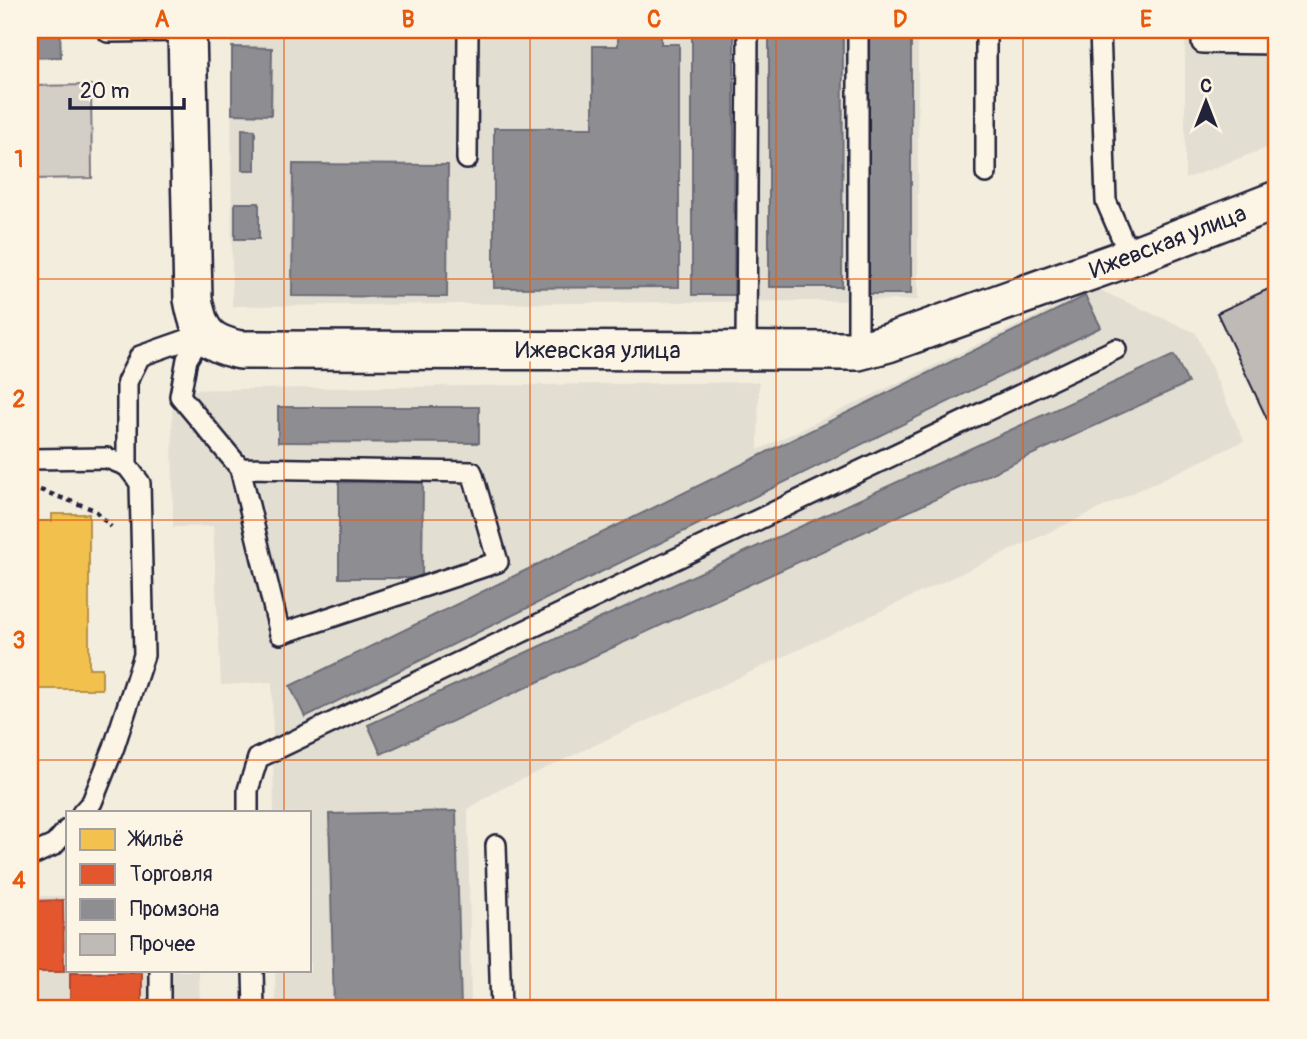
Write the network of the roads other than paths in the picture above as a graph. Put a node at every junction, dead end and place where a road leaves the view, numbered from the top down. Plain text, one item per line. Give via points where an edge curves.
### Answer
1 (107, 30) edge
2 (188, 30) edge
3 (468, 30) edge
4 (748, 30) edge
5 (858, 30) edge
6 (986, 30) edge
7 (1100, 30) edge
8 (1202, 43) dead end
9 (1277, 44) edge
10 (467, 159) dead end
11 (986, 173) dead end
12 (1277, 200) edge
13 (1130, 257) junction
14 (203, 334) junction
15 (1116, 349) dead end
16 (746, 350) junction
17 (858, 351) junction
18 (30, 459) edge
19 (127, 466) junction
20 (240, 468) junction
21 (84, 811) edge
22 (248, 811) edge
23 (66, 831) edge
24 (496, 845) dead end
25 (30, 856) edge
26 (160, 972) edge
27 (253, 972) edge
28 (160, 1009) edge
29 (254, 1009) edge
30 (502, 1009) edge

1 - 2 lane
2 - 14 street via 192,299
3 - 10 lane
4 - 16 lane
5 - 17 lane
6 - 11 lane
7 - 13 lane via 1106,201
8 - 9 lane
12 - 13 street, Ижевская улица
13 - 17 street, Ижевская улица
14 - 16 street, Ижевская улица via 219,346 240,350
14 - 19 lane via 141,356 127,382
14 - 20 lane via 187,359 180,396
15 - 22 lane via 258,758 248,790
16 - 17 street, Ижевская улица
18 - 19 lane via 107,458
19 - 21 lane via 141,483 145,655 114,747 92,802
20 - 20 lane via 280,634 498,562 471,472
23 - 25 lane via 54,845
24 - 30 lane
26 - 28 lane
27 - 29 lane

